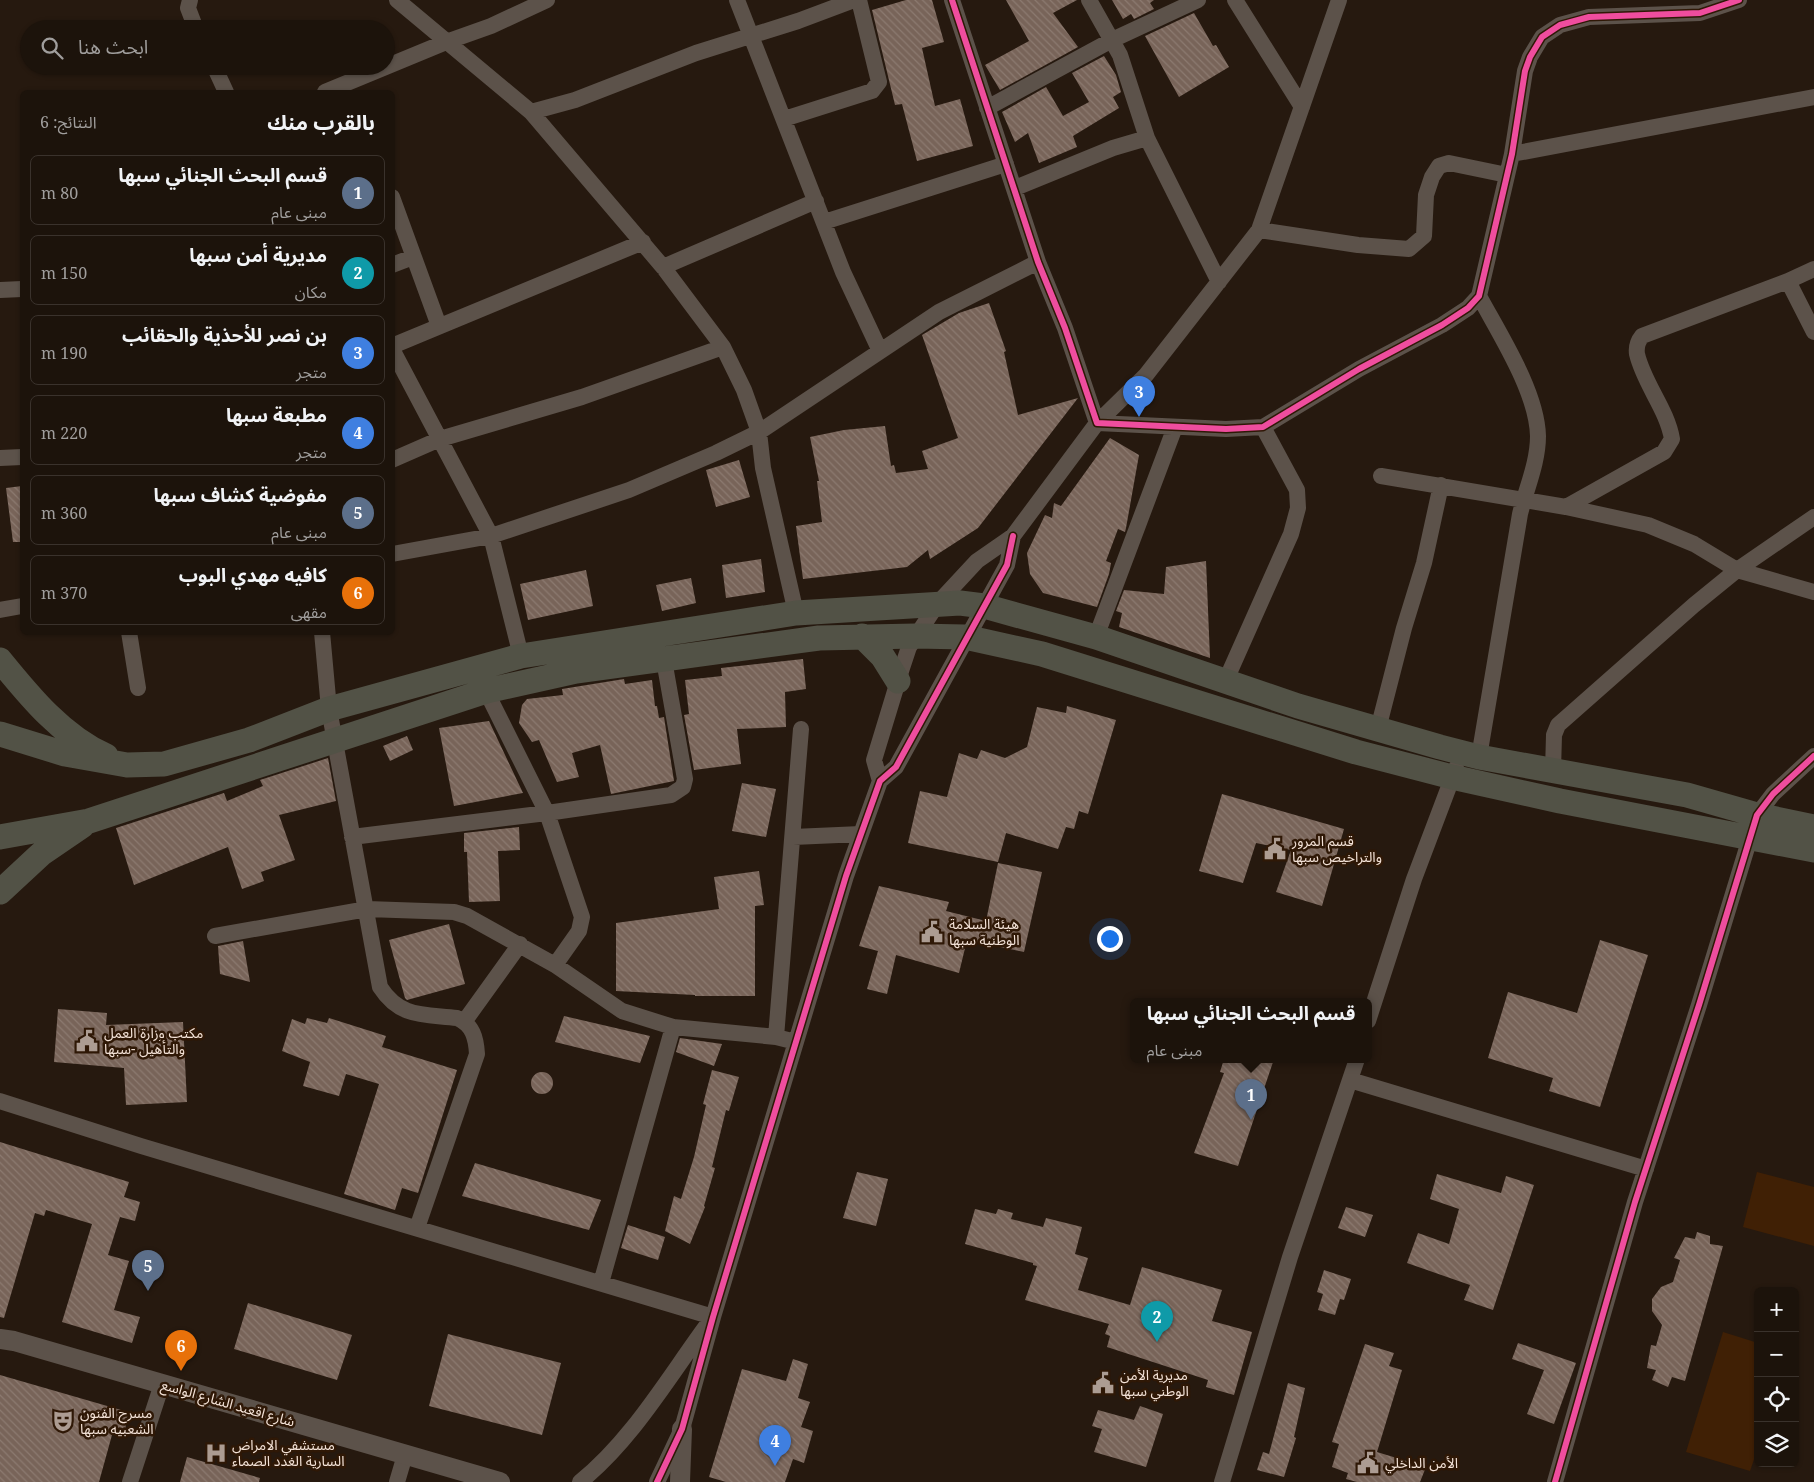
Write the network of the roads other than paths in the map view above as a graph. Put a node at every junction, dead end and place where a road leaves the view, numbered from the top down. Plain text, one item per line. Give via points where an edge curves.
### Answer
1 (190, 0) edge
2 (397, 0) edge
3 (547, 0) edge
4 (737, 0) edge
5 (854, 0) edge
6 (859, 0) edge
7 (952, 0) edge
8 (1089, 0) edge
9 (1198, 0) edge
10 (1235, 0) edge
11 (1339, 0) edge
12 (1739, 0) edge
13 (193, 20) edge
14 (752, 36) junction
15 (1112, 40) junction
16 (446, 42) junction
17 (395, 68) edge
18 (218, 75) edge
19 (380, 75) edge
20 (354, 88) edge
21 (225, 90) edge
22 (340, 90) edge
23 (1814, 97) edge
24 (1302, 107) junction
25 (987, 108) junction
26 (532, 112) junction
27 (784, 119) junction
28 (1147, 138) junction
29 (1512, 154) junction
30 (1006, 164) junction
31 (1508, 175) junction
32 (1015, 188) junction
33 (816, 201) junction
34 (395, 206) edge
35 (824, 222) junction
36 (1260, 230) junction
37 (643, 242) junction
38 (413, 257) junction
39 (1038, 262) junction
40 (395, 263) edge
41 (663, 267) junction
42 (1814, 269) edge
43 (1788, 281) junction
44 (1219, 282) junction
45 (20, 289) edge
46 (0, 290) edge
47 (1479, 296) junction
48 (439, 326) junction
49 (1814, 332) edge
50 (395, 346) edge
51 (723, 347) junction
52 (880, 351) junction
53 (395, 353) edge
54 (1097, 423) junction
55 (1263, 426) junction
56 (1175, 427) junction
57 (759, 432) junction
58 (440, 439) junction
59 (0, 458) edge
60 (20, 458) edge
61 (395, 459) edge
62 (1381, 476) dead end
63 (1441, 485) junction
64 (1523, 500) junction
65 (1566, 507) junction
66 (1814, 517) edge
67 (490, 536) junction
68 (1013, 536) junction
69 (395, 553) edge
70 (1738, 570) junction
71 (1814, 592) edge
72 (938, 602) junction
73 (20, 606) edge
74 (984, 606) junction
75 (0, 610) edge
76 (796, 613) junction
77 (129, 635) edge
78 (322, 635) edge
79 (862, 636) junction
80 (916, 636) junction
81 (965, 637) junction
82 (1096, 637) junction
83 (521, 656) junction
84 (0, 660) edge
85 (664, 660) junction
86 (1226, 680) junction
87 (898, 681) junction
88 (138, 688) dead end
89 (486, 691) junction
90 (329, 709) junction
91 (802, 729) dead end
92 (1378, 729) junction
93 (0, 734) edge
94 (335, 741) junction
95 (1471, 755) junction
96 (1814, 756) edge
97 (127, 765) junction
98 (1553, 772) junction
99 (1452, 777) junction
100 (880, 781) junction
101 (547, 813) junction
102 (89, 822) junction
103 (1754, 826) junction
104 (1814, 827) edge
105 (861, 834) junction
106 (0, 837) edge
107 (352, 837) junction
108 (793, 837) junction
109 (1814, 850) edge
110 (0, 892) edge
111 (367, 909) junction
112 (215, 936) dead end
113 (520, 944) junction
114 (555, 965) junction
115 (1372, 1010) edge
116 (464, 1022) junction
117 (673, 1028) junction
118 (776, 1037) junction
119 (796, 1042) junction
120 (1356, 1063) edge
121 (1350, 1080) junction
122 (0, 1101) edge
123 (1646, 1169) junction
124 (417, 1228) junction
125 (601, 1283) junction
126 (713, 1317) junction
127 (5, 1336) edge
128 (162, 1384) junction
129 (682, 1429) junction
130 (405, 1454) junction
131 (130, 1482) edge
132 (397, 1482) edge
133 (500, 1482) edge
134 (580, 1482) edge
135 (657, 1482) edge
136 (680, 1482) edge
137 (1222, 1482) edge
138 (1555, 1482) edge

1 - 13 street via 188,8
2 - 16 street
3 - 16 street via 491,26
4 - 14 street
5 - 14 street
6 - 27 street via 879,82 872,91
7 - 25 street
8 - 15 street
9 - 15 street
10 - 24 street
11 - 24 street
12 - 29 street via 1700,13 1589,17 1549,31 1537,43 1526,71
14 - 26 street via 696,53 576,100
14 - 27 street
15 - 25 street
15 - 28 street
16 - 17 street
16 - 26 street
18 - 21 street
19 - 20 street
20 - 22 street
23 - 29 street
24 - 36 street
25 - 30 street
26 - 37 street
27 - 33 street
28 - 32 street via 1113,148
28 - 44 street
29 - 31 street
30 - 32 street
30 - 35 street
31 - 36 street via 1449,163 1439,166 1426,195 1424,236 1409,249
31 - 47 street
32 - 39 street
33 - 35 street
33 - 41 street
34 - 38 street
35 - 52 street
36 - 44 street
37 - 41 street
37 - 48 street
38 - 40 street
38 - 48 street
39 - 52 street via 940,312
39 - 54 street via 1066,328
41 - 51 street
42 - 43 street
43 - 49 street
43 - 65 street via 1642,336 1638,341 1637,354 1670,425 1672,440 1664,452
44 - 54 street via 1146,375
45 - 46 street
47 - 55 street via 1468,308 1442,325
47 - 64 street via 1519,372 1534,415 1538,437
48 - 50 street
51 - 57 street via 744,390
51 - 58 street via 582,397
52 - 57 street
53 - 58 street
54 - 56 street
54 - 68 street
55 - 56 street via 1226,429
55 - 86 street via 1297,490 1298,508 1290,534
56 - 82 street
57 - 67 street via 629,490
57 - 76 street via 763,468
58 - 61 street
58 - 67 street
59 - 60 street
62 - 63 street
63 - 64 street
63 - 92 street via 1424,563
64 - 65 street
64 - 95 street
65 - 70 street via 1675,535
66 - 70 street
67 - 69 street
67 - 83 street
68 - 72 street via 977,561
68 - 74 street via 1006,565
70 - 71 street
70 - 98 street via 1558,725 1554,735
72 - 74 main road
72 - 76 main road
72 - 80 street
73 - 75 street
74 - 81 street
74 - 82 main road
76 - 83 main road
77 - 88 street
78 - 90 street
79 - 80 main road
79 - 85 main road via 819,638
79 - 87 main road via 883,657
80 - 81 main road
80 - 87 street
81 - 99 main road via 1042,654 1346,749
81 - 100 street via 896,767
82 - 86 main road
83 - 90 main road
84 - 97 main road via 64,730
85 - 89 main road via 576,671
85 - 101 street via 685,778 682,787 671,795
86 - 92 main road via 1298,706
87 - 100 street via 874,760
89 - 94 main road
89 - 101 street
90 - 94 street
90 - 97 main road via 250,740 194,757 164,764
91 - 108 street
92 - 95 main road
93 - 97 main road via 64,754
94 - 102 main road
94 - 107 street
95 - 98 main road
95 - 99 street
96 - 103 street via 1773,794
98 - 103 main road via 1687,796
99 - 103 main road via 1560,801
99 - 115 street via 1414,879
100 - 105 street
101 - 107 street
101 - 114 street via 582,917 579,931
102 - 106 main road
102 - 110 main road via 41,854
103 - 104 main road
103 - 109 main road
103 - 123 street
105 - 108 street
105 - 119 street
107 - 111 street
108 - 118 street
111 - 112 street
111 - 113 street via 454,912
111 - 116 street via 380,987 389,1001 406,1011 457,1018
113 - 114 street
113 - 116 street
114 - 117 street via 622,1012
116 - 124 street via 471,1029 477,1054
117 - 118 street
117 - 125 street
118 - 119 street
119 - 126 street
120 - 121 street
121 - 123 street
121 - 137 street via 1290,1257
122 - 124 street
123 - 138 street
124 - 125 street
125 - 126 street
126 - 129 street
126 - 134 street via 634,1424 600,1466
127 - 128 street, شارع اقعيد الشارع الواسع
128 - 130 street, شارع اقعيد الشارع الواسع
128 - 131 street
129 - 135 street
129 - 136 street
130 - 132 street
130 - 133 street, شارع اقعيد الشارع الواسع

